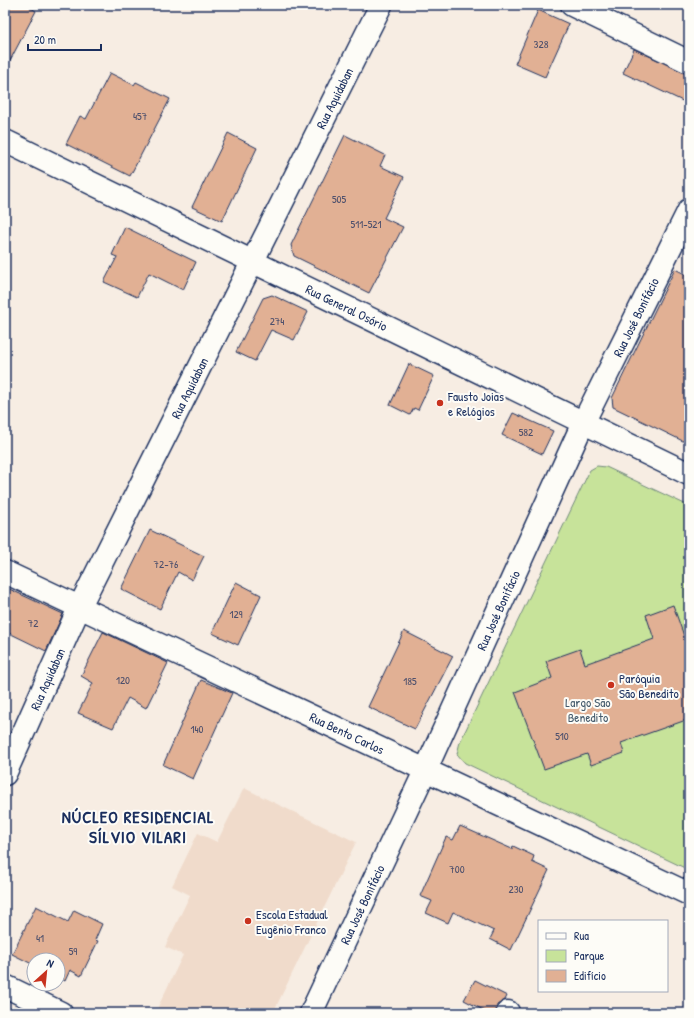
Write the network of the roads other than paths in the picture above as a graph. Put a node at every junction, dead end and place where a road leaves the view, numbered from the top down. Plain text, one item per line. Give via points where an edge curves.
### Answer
1 (381, 5) edge
2 (572, 5) edge
3 (689, 62) edge
4 (5, 141) edge
5 (689, 210) edge
6 (253, 262) junction
7 (583, 422) junction
8 (689, 474) edge
9 (5, 572) edge
10 (79, 608) junction
11 (426, 770) junction
12 (5, 774) edge
13 (689, 894) edge
14 (5, 986) edge
15 (61, 1013) edge
16 (311, 1013) edge

1 - 6 street, Rua Aquidaban
2 - 3 street
4 - 6 street, Rua General Osório
5 - 7 street, Rua José Bonifácio
6 - 7 street, Rua General Osório
6 - 10 street, Rua Aquidaban
7 - 8 street, Rua General Osório
7 - 11 street, Rua José Bonifácio
9 - 10 street, Rua Bento Carlos
10 - 11 street, Rua Bento Carlos
10 - 12 street, Rua Aquidaban
11 - 13 street, Rua Bento Carlos
11 - 16 street, Rua José Bonifácio
14 - 15 street

